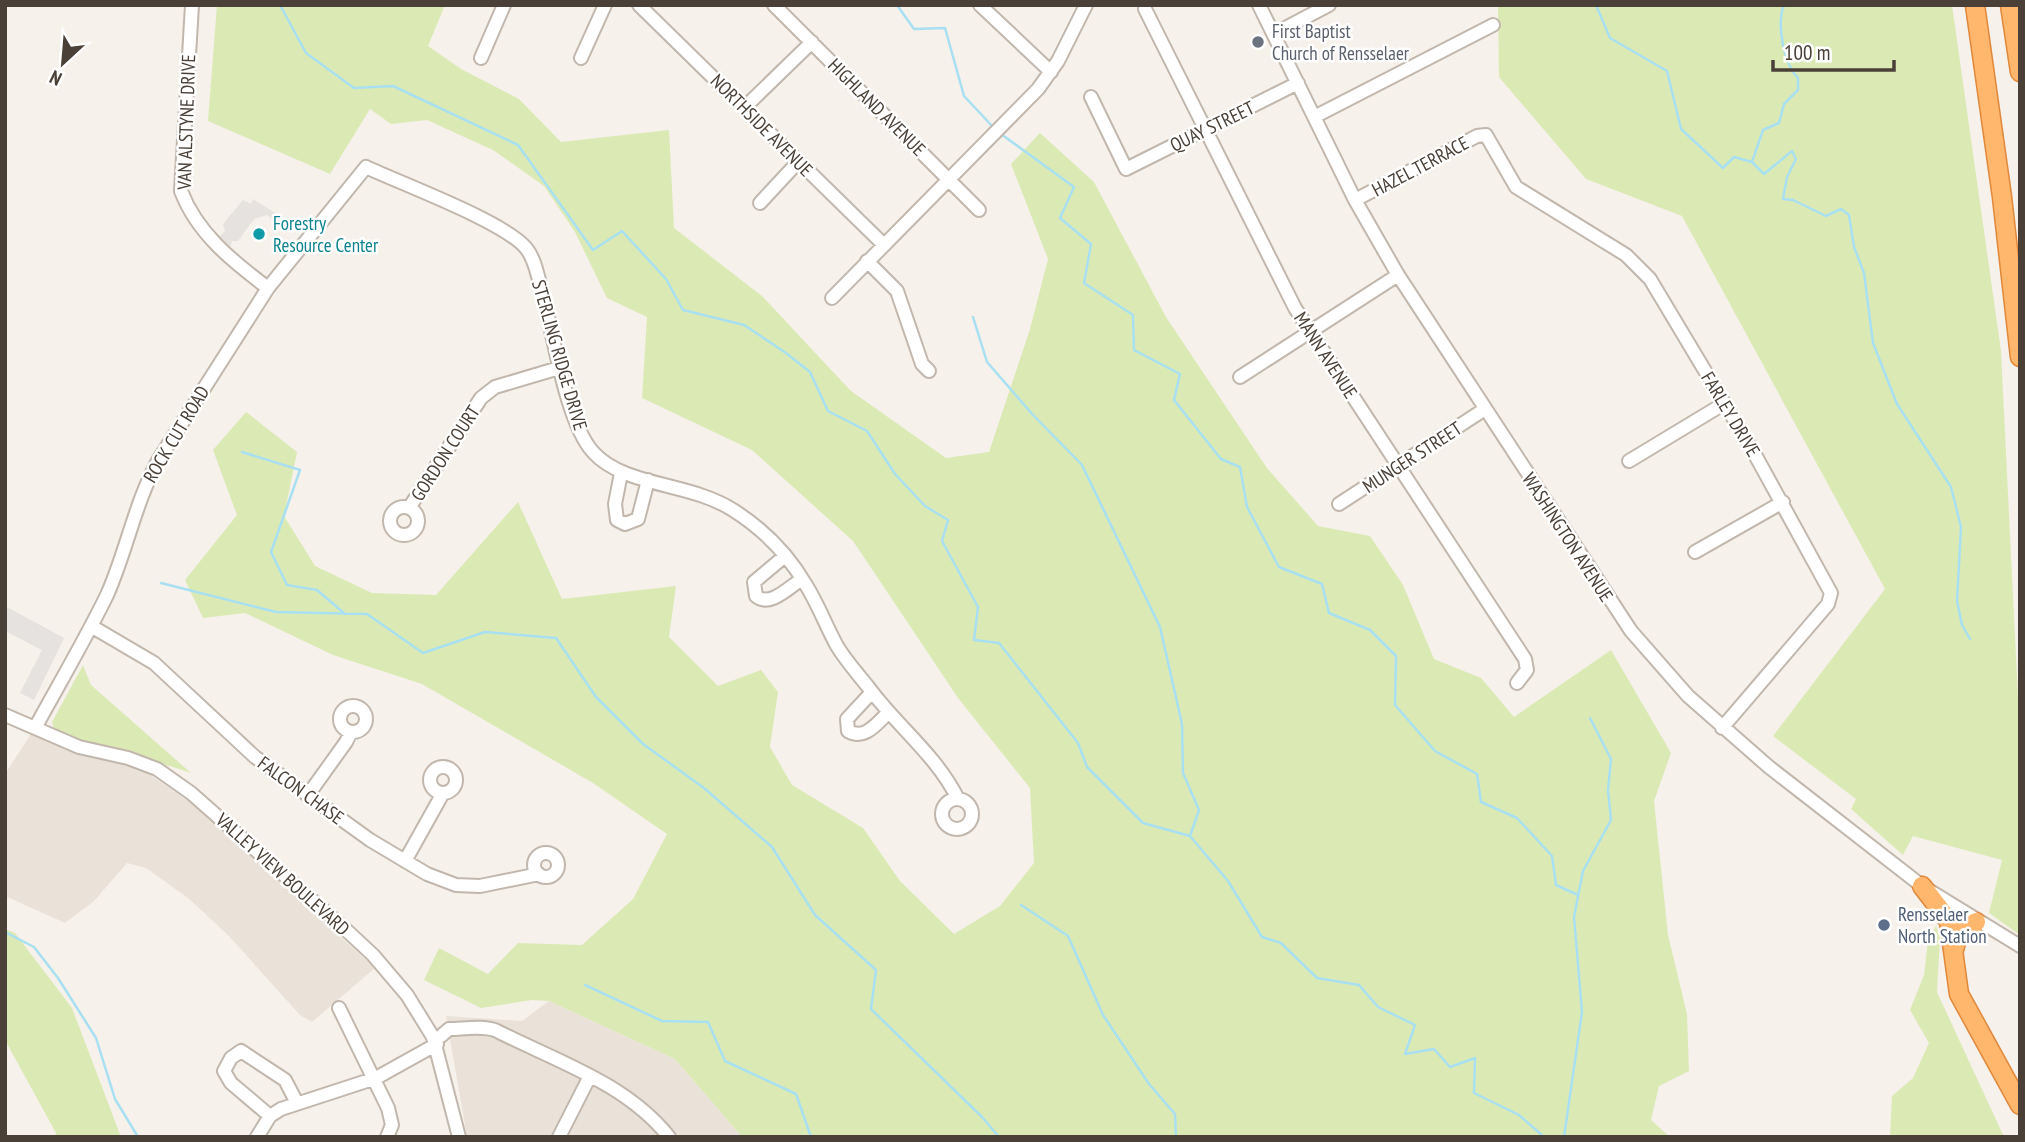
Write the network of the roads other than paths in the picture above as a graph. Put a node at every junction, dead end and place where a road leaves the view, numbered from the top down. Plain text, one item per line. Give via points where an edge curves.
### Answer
1 (192, 5) edge
2 (504, 5) edge
3 (605, 5) edge
4 (639, 5) edge
5 (774, 5) edge
6 (1086, 5) edge
7 (1259, 5) edge
8 (1329, 5) edge
9 (1975, 5) edge
10 (2010, 5) edge
11 (982, 6) edge
12 (1144, 9) dead end
13 (1493, 25) dead end
14 (1274, 34) junction
15 (812, 42) junction
16 (481, 58) dead end
17 (581, 58) dead end
18 (1051, 72) junction
19 (2020, 72) edge
20 (1298, 83) junction
21 (1091, 97) dead end
22 (745, 107) junction
23 (1314, 117) junction
24 (1205, 129) junction
25 (1486, 135) joint
26 (798, 162) junction
27 (366, 167) joint
28 (948, 179) junction
29 (1355, 201) junction
30 (760, 203) dead end
31 (979, 210) dead end
32 (884, 245) junction
33 (867, 261) junction
34 (1398, 275) junction
35 (268, 288) junction
36 (832, 298) dead end
37 (1310, 332) junction
38 (2020, 357) edge
39 (559, 368) junction
40 (929, 371) dead end
41 (1240, 377) dead end
42 (1725, 403) junction
43 (1485, 409) junction
44 (1629, 461) dead end
45 (1398, 466) junction
46 (621, 473) junction
47 (648, 480) junction
48 (1783, 502) junction
49 (1339, 504) dead end
50 (409, 508) dead end
51 (1695, 552) dead end
52 (785, 556) junction
53 (802, 579) junction
54 (91, 626) junction
55 (1517, 683) dead end
56 (872, 692) junction
57 (889, 712) junction
58 (5, 715) edge
59 (35, 728) junction
60 (1722, 728) junction
61 (351, 732) dead end
62 (443, 793) dead end
63 (308, 795) junction
64 (958, 799) dead end
65 (405, 861) junction
66 (539, 874) dead end
67 (1922, 886) junction
68 (1976, 922) junction
69 (2017, 945) edge
70 (1952, 957) junction
71 (339, 1008) dead end
72 (437, 1039) junction
73 (590, 1076) junction
74 (376, 1078) junction
75 (297, 1103) junction
76 (2020, 1105) edge
77 (270, 1116) junction
78 (385, 1136) edge
79 (257, 1137) edge
80 (459, 1137) edge
81 (559, 1137) edge
82 (669, 1137) edge

1 - 35 street, VAN ALSTYNE DRIVE via 181,191 189,211 211,239
2 - 16 street
3 - 17 street
4 - 22 street, NORTHSIDE AVENUE
5 - 15 street, HIGHLAND AVENUE
6 - 18 street
7 - 14 street, WASHINGTON AVENUE
8 - 14 street
9 - 38 highway
10 - 19 highway
11 - 18 street
12 - 24 street, MANN AVENUE
13 - 23 street
14 - 20 street, WASHINGTON AVENUE
15 - 22 street
15 - 28 street, HIGHLAND AVENUE
18 - 28 street via 1002,129
20 - 23 street, WASHINGTON AVENUE
20 - 24 street, QUAY STREET
21 - 24 street, QUAY STREET via 1126,169
22 - 26 street, NORTHSIDE AVENUE
23 - 29 street, WASHINGTON AVENUE
24 - 37 street, MANN AVENUE
25 - 29 street, HAZEL TERRACE
25 - 42 street, FARLEY DRIVE via 1516,187 1638,266 1650,279
26 - 30 street
26 - 32 street, NORTHSIDE AVENUE
27 - 35 street, ROCK CUT ROAD
27 - 39 street, STERLING RIDGE DRIVE via 494,226 526,248 549,315
28 - 31 street, HIGHLAND AVENUE
28 - 32 street
29 - 34 street, WASHINGTON AVENUE
32 - 33 street
33 - 36 street
33 - 40 street via 897,291 922,364
34 - 37 street
34 - 43 street, WASHINGTON AVENUE
35 - 54 street, ROCK CUT ROAD via 143,489 131,534
37 - 41 street
37 - 45 street, MANN AVENUE
39 - 46 street, STERLING RIDGE DRIVE via 581,434 598,457
39 - 50 street, GORDON COURT via 495,387 481,398
42 - 44 street
42 - 48 street, FARLEY DRIVE
43 - 45 street, MUNGER STREET
43 - 60 street, WASHINGTON AVENUE via 1631,631 1666,674
45 - 49 street, MUNGER STREET
45 - 55 street, MANN AVENUE via 1525,659 1527,670
46 - 47 street, STERLING RIDGE DRIVE
46 - 47 street via 614,512 625,524 638,519
47 - 52 street, STERLING RIDGE DRIVE via 703,493 766,534
48 - 51 street
48 - 60 street, FARLEY DRIVE via 1831,598
52 - 53 street, STERLING RIDGE DRIVE
52 - 53 street via 754,582 756,596 766,602
53 - 56 street, STERLING RIDGE DRIVE via 838,646
54 - 59 street, ROCK CUT ROAD
54 - 63 street, FALCON CHASE via 154,663 256,757
56 - 57 street, STERLING RIDGE DRIVE
56 - 57 street via 852,710 848,731 866,733
57 - 64 street, STERLING RIDGE DRIVE via 936,762
58 - 59 street, VALLEY VIEW BOULEVARD
59 - 72 street, VALLEY VIEW BOULEVARD via 79,747 157,769 191,793 373,955
60 - 67 street, WASHINGTON AVENUE
61 - 63 street
62 - 65 street
63 - 65 street, FALCON CHASE
65 - 66 street, FALCON CHASE via 456,886
67 - 68 street, WASHINGTON AVENUE
67 - 70 highway via 1949,921
68 - 69 street, WASHINGTON AVENUE
68 - 70 highway via 1958,934
70 - 76 highway via 1964,1006
71 - 74 street
72 - 73 street via 502,1037
72 - 74 street
72 - 80 street, VALLEY VIEW BOULEVARD
73 - 81 street
73 - 82 street via 613,1087 656,1120
74 - 75 street
74 - 78 street via 392,1125
75 - 77 street
75 - 77 street via 285,1080 241,1051 224,1071 231,1083
77 - 79 street

